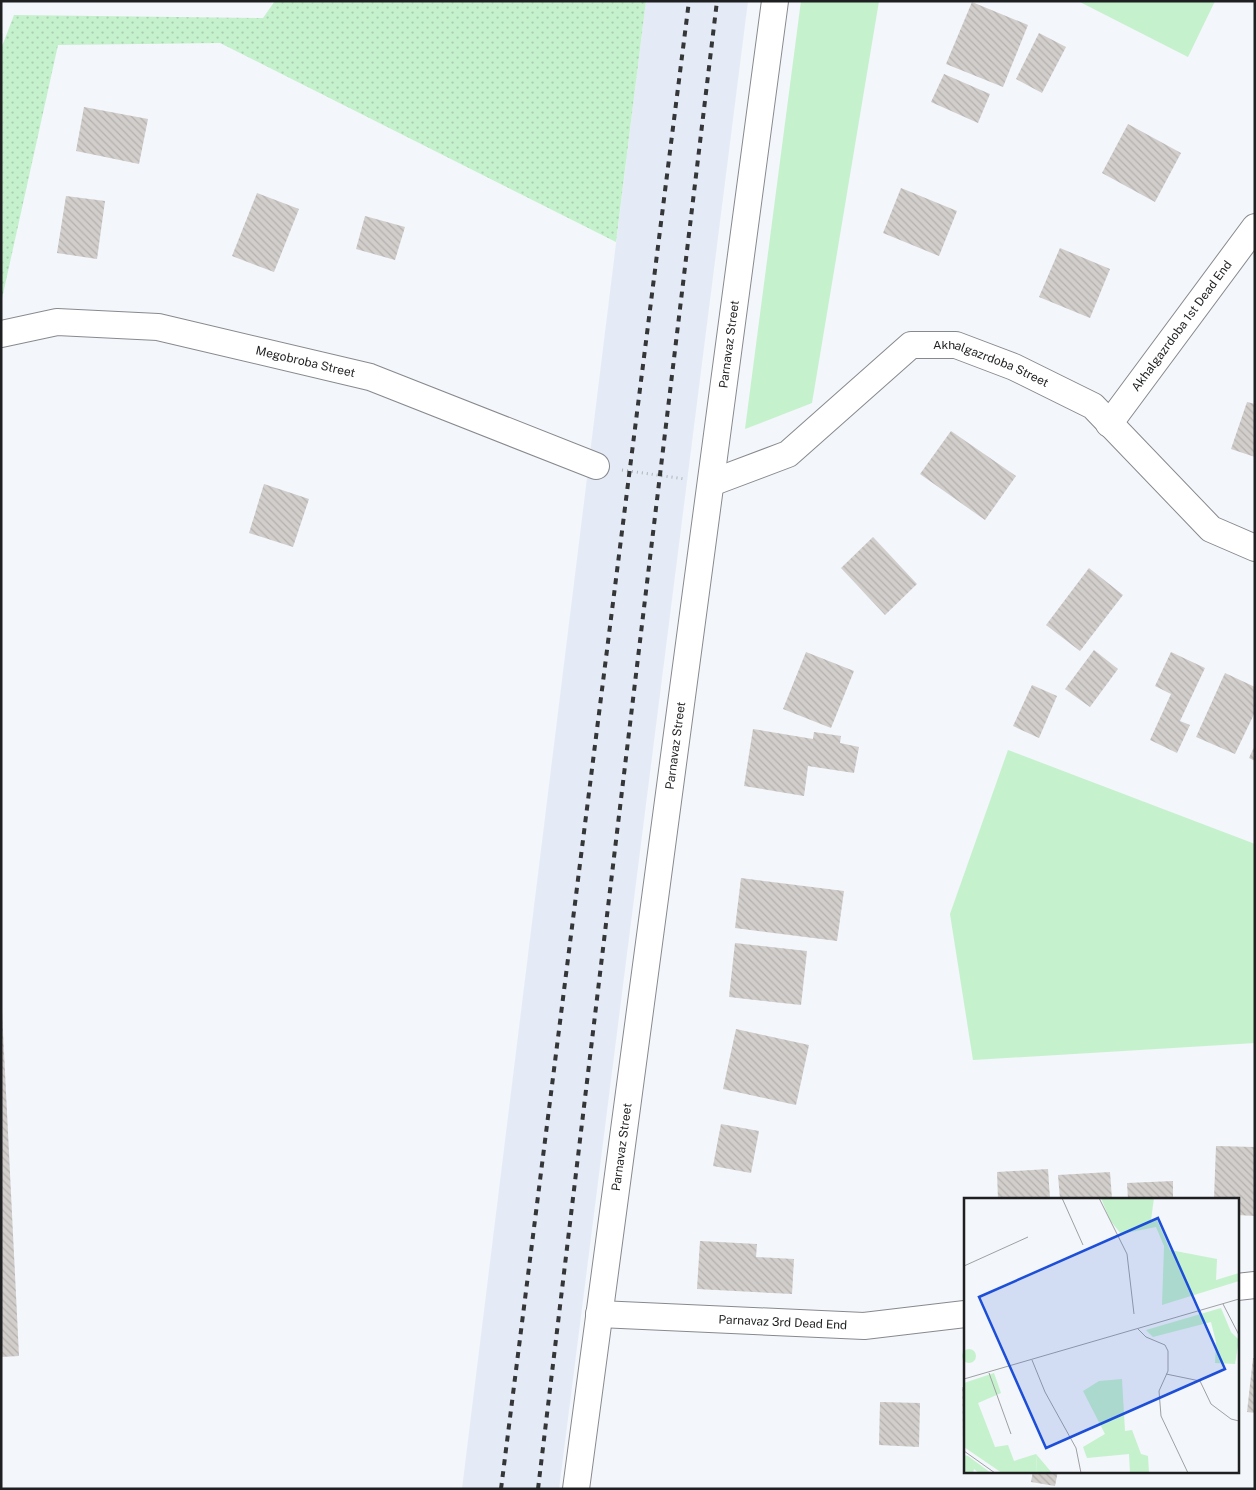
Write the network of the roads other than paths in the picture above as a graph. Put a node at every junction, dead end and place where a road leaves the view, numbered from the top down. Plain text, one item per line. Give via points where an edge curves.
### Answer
1 (775, 1) edge
2 (1255, 227) edge
3 (1, 334) edge
4 (1109, 424) junction
5 (596, 466) road end
6 (711, 484) junction
7 (1255, 548) edge
8 (1255, 1285) edge
9 (1238, 1287) edge
10 (599, 1314) junction
11 (964, 1314) edge
12 (576, 1489) edge

1 - 6 street, Parnavaz Street
2 - 4 street, Akhalgazrdoba 1st Dead End
3 - 5 street, Megobroba Street via 57,322 158,327 370,377
4 - 6 street, Akhalgazrdoba Street via 1093,406 1014,367 956,345 911,345 788,454
4 - 7 street, Akhalgazrdoba Street via 1211,530
6 - 10 street, Parnavaz Street
8 - 9 street
10 - 11 street, Parnavaz 3rd Dead End via 864,1326
10 - 12 street, Parnavaz Street

